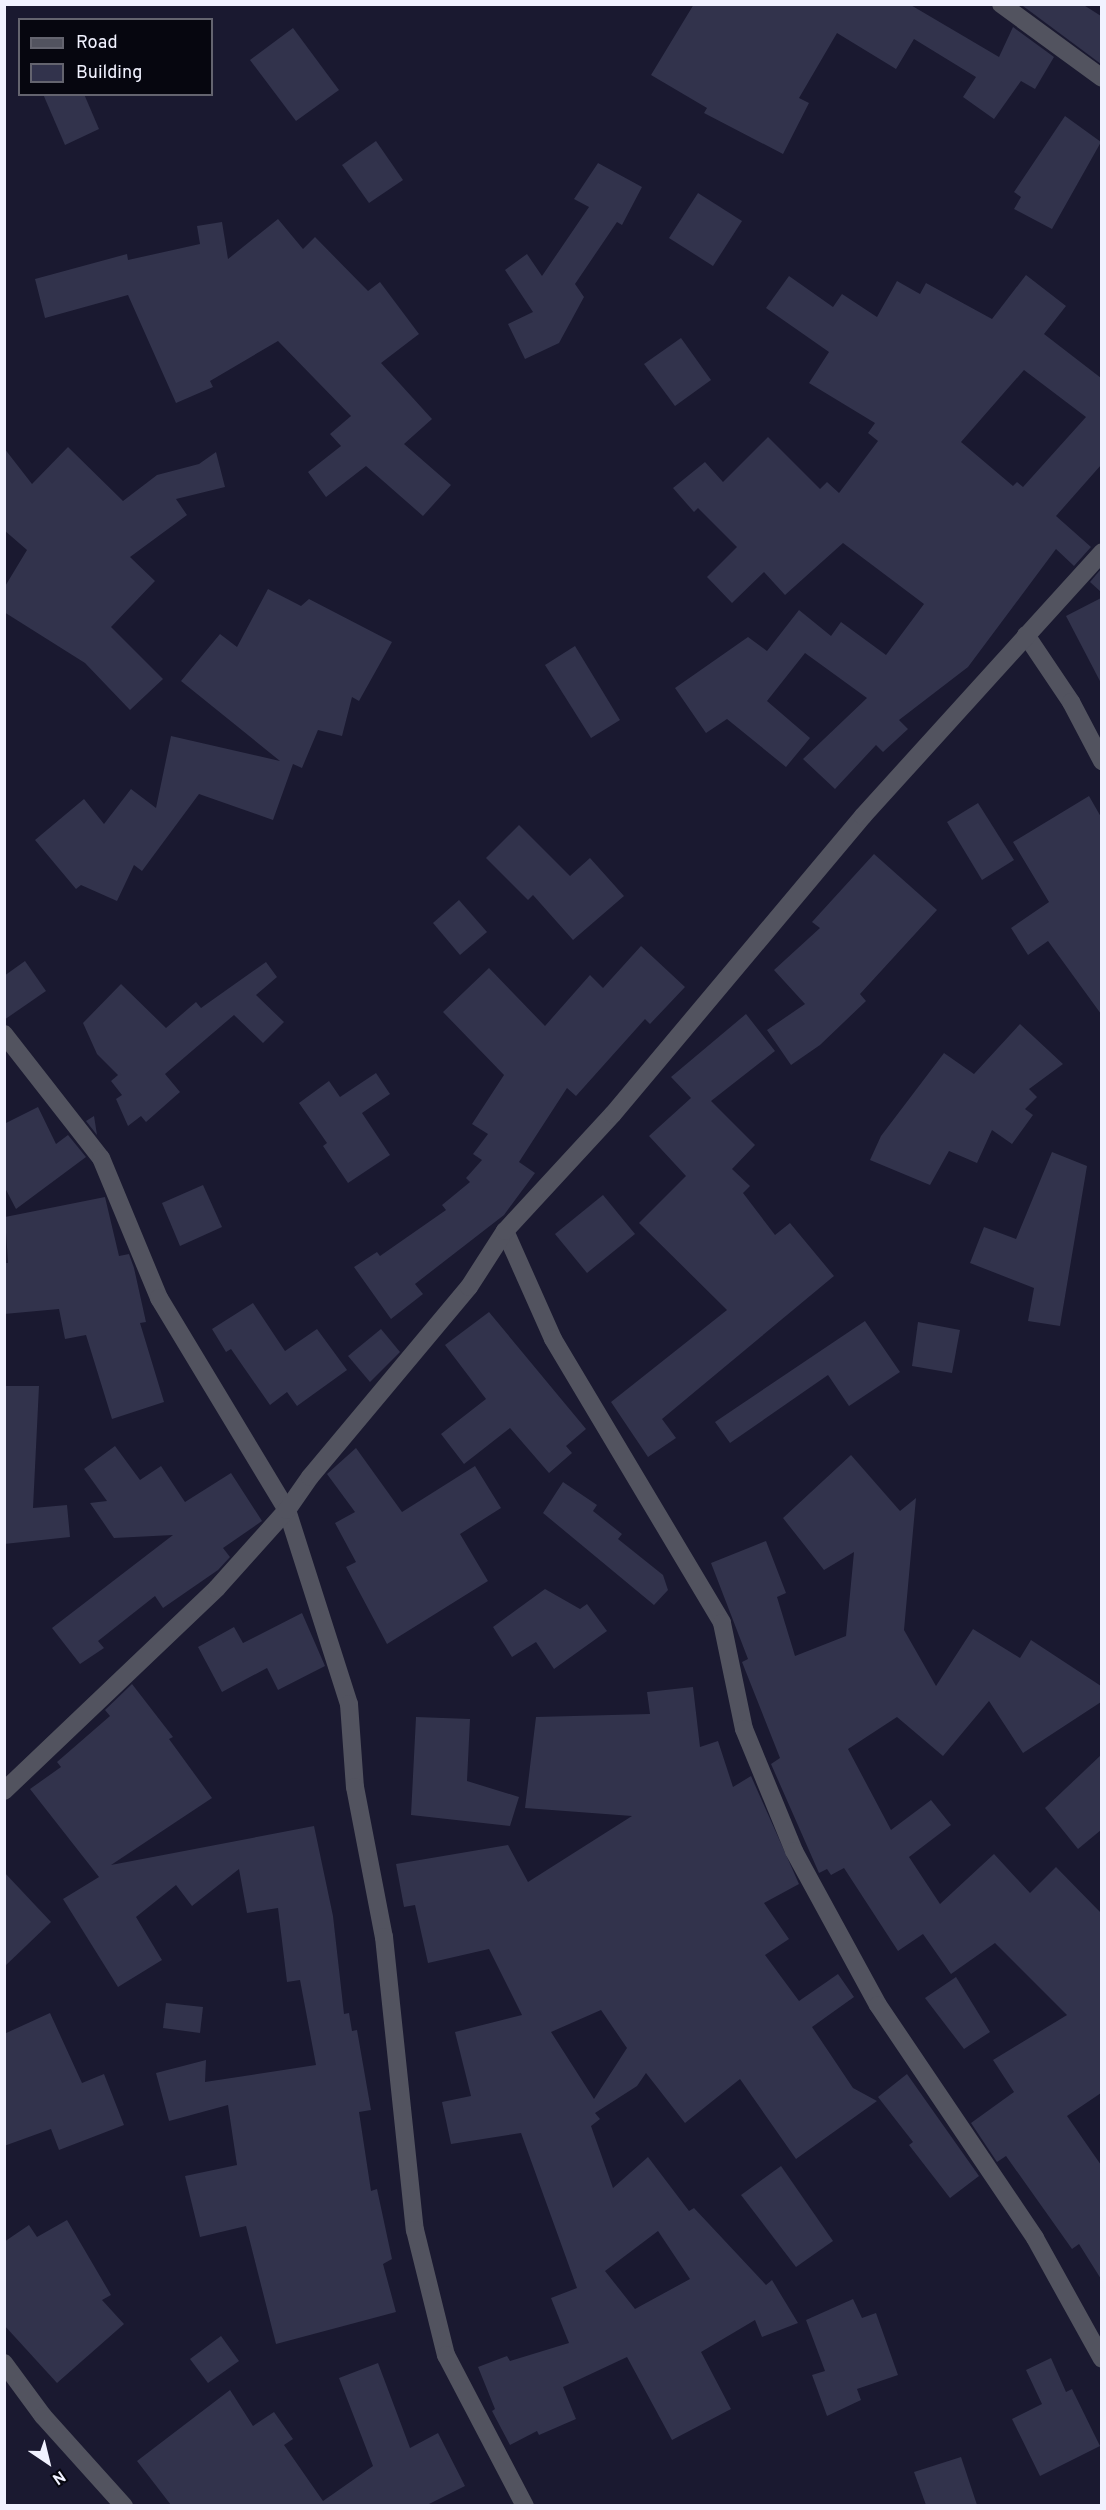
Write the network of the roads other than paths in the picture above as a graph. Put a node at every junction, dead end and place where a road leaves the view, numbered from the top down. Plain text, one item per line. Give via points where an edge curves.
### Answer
1 (1001, 4) edge
2 (1101, 78) edge
3 (1101, 552) edge
4 (1026, 635) junction
5 (1101, 761) edge
6 (4, 1034) edge
7 (505, 1231) junction
8 (287, 1510) junction
9 (4, 1791) edge
10 (1101, 2359) edge
11 (4, 2363) edge
12 (124, 2505) edge
13 (525, 2505) edge

1 - 2 street
3 - 4 street
4 - 5 street via 1071,702
4 - 7 street via 726,974 612,1114
6 - 8 street via 101,1158 159,1298
7 - 8 street via 469,1287
7 - 10 street via 553,1339 722,1623 744,1729 794,1851 878,2005 1035,2238
8 - 9 street via 217,1588
8 - 13 street via 349,1704 355,1787 384,1937 415,2230 446,2355
11 - 12 street via 43,2416

